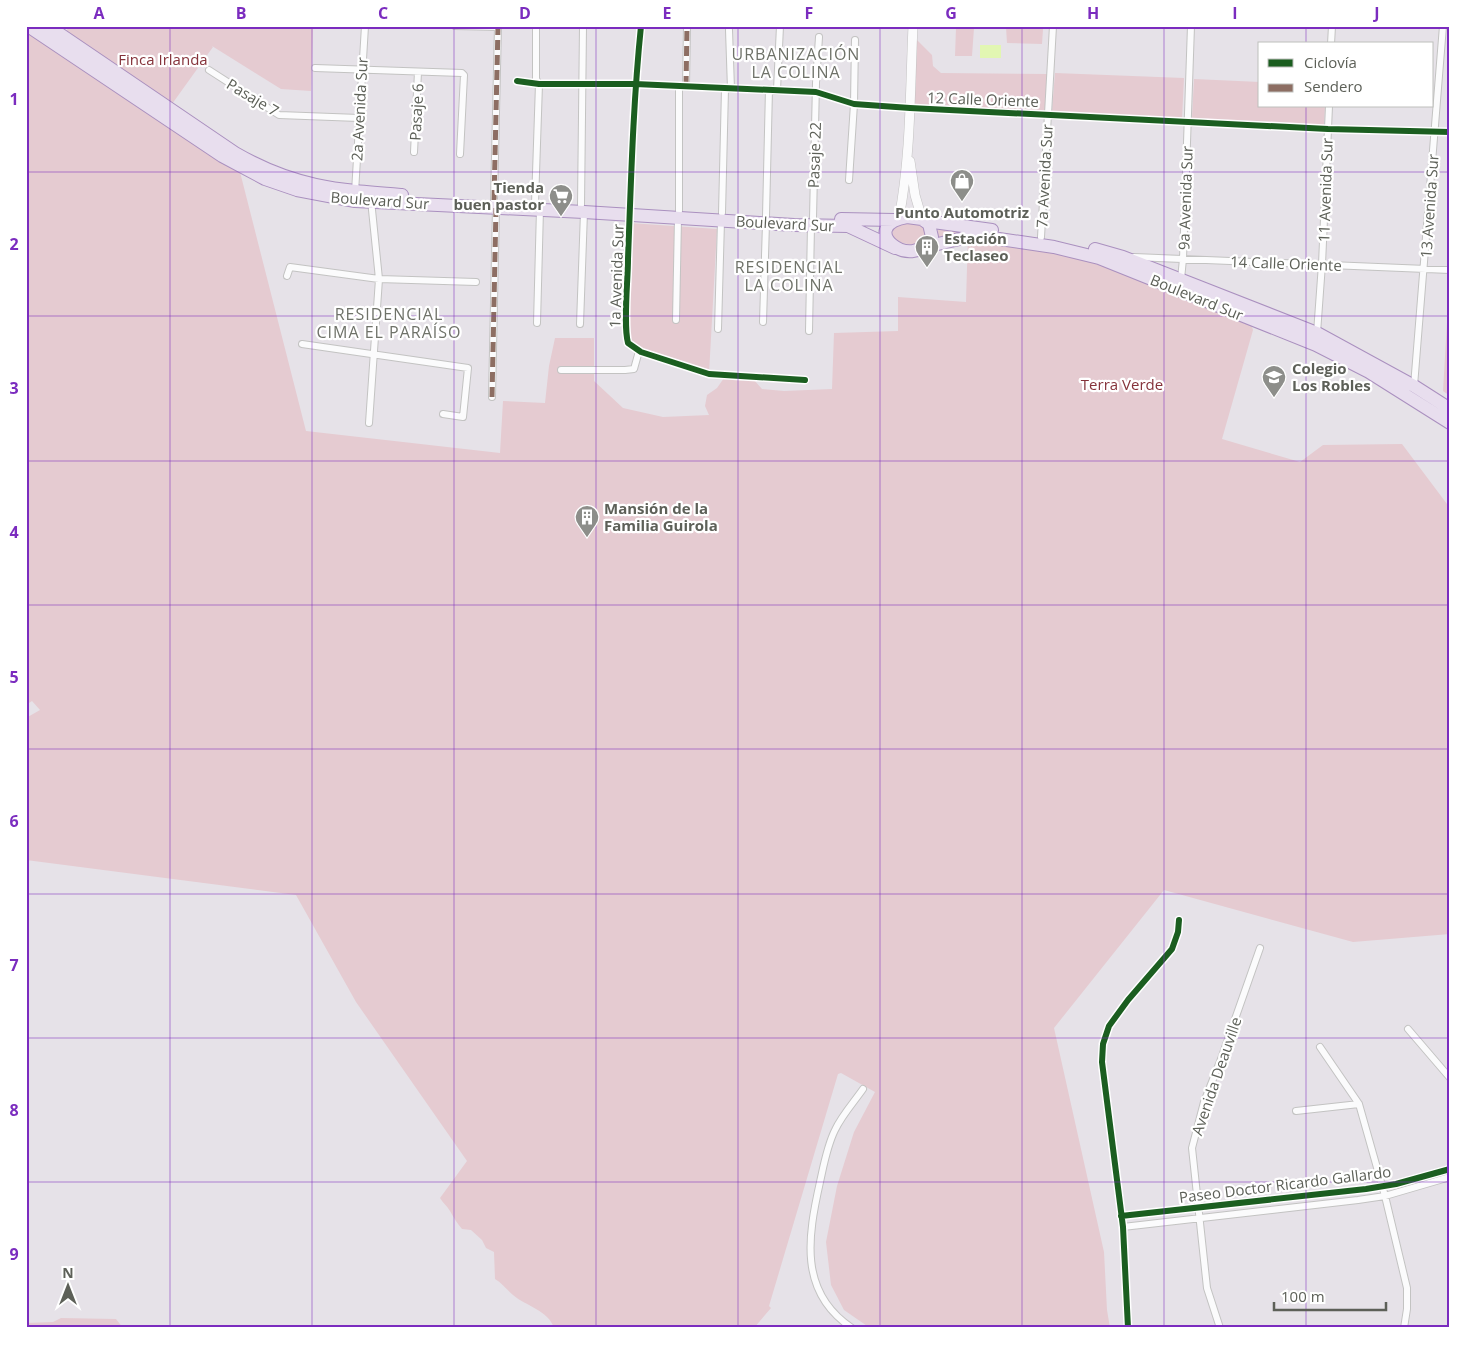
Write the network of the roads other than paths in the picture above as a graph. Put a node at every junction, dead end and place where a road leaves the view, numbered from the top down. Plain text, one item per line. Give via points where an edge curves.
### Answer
1 (28, 26) edge
2 (48, 26) edge
3 (365, 26) edge
4 (456, 26) edge
5 (536, 26) edge
6 (583, 26) edge
7 (641, 26) edge
8 (686, 26) edge
9 (780, 26) edge
10 (1053, 26) edge
11 (1191, 26) edge
12 (1332, 26) edge
13 (1443, 26) edge
14 (498, 27) edge
15 (729, 30) dead end
16 (912, 31) edge
17 (819, 37) dead end
18 (855, 40) dead end
19 (1331, 42) edge
20 (315, 68) dead end
21 (361, 69) junction
22 (209, 70) dead end
23 (418, 72) junction
24 (517, 81) dead end
25 (539, 84) junction
26 (582, 84) junction
27 (635, 84) junction
28 (683, 86) junction
29 (728, 89) junction
30 (773, 89) junction
31 (816, 92) junction
32 (854, 104) junction
33 (910, 108) junction
34 (1329, 108) edge
35 (1048, 114) junction
36 (359, 118) junction
37 (1187, 122) junction
38 (1328, 129) junction
39 (1434, 131) junction
40 (1450, 132) edge
41 (908, 151) junction
42 (414, 152) dead end
43 (460, 154) dead end
44 (849, 180) dead end
45 (355, 192) junction
46 (371, 197) junction
47 (495, 204) junction
48 (538, 206) junction
49 (583, 209) junction
50 (630, 211) junction
51 (679, 214) junction
52 (722, 217) junction
53 (897, 219) junction
54 (766, 220) junction
55 (924, 220) junction
56 (812, 222) junction
57 (1041, 237) junction
58 (924, 247) junction
59 (895, 248) junction
60 (1122, 257) junction
61 (1183, 259) junction
62 (1322, 264) junction
63 (1424, 269) junction
64 (1450, 270) edge
65 (287, 276) dead end
66 (379, 279) junction
67 (1181, 279) junction
68 (476, 282) dead end
69 (676, 320) dead end
70 (763, 322) dead end
71 (537, 323) dead end
72 (580, 324) dead end
73 (718, 329) dead end
74 (809, 331) dead end
75 (1316, 333) junction
76 (302, 344) dead end
77 (639, 351) junction
78 (374, 354) junction
79 (560, 370) dead end
80 (804, 380) dead end
81 (1414, 386) junction
82 (492, 397) dead end
83 (1450, 409) edge
84 (443, 414) dead end
85 (1450, 423) edge
86 (368, 424) dead end
87 (1179, 920) dead end
88 (1260, 948) dead end
89 (1408, 1029) dead end
90 (1320, 1048) dead end
91 (1450, 1078) edge
92 (863, 1089) dead end
93 (1359, 1104) junction
94 (1296, 1111) dead end
95 (1450, 1168) edge
96 (1450, 1177) edge
97 (1383, 1186) junction
98 (1385, 1196) junction
99 (1198, 1206) junction
100 (1121, 1216) junction
101 (1199, 1218) junction
102 (1123, 1227) junction
103 (852, 1328) edge
104 (1128, 1328) edge
105 (1220, 1328) edge
106 (1404, 1328) edge

1 - 46 highway, Boulevard Sur via 248,171 297,190 337,198
2 - 45 highway, Boulevard Sur via 247,160 302,182
3 - 21 street, 2a Avenida Sur
4 - 14 street
5 - 25 street via 536,79
6 - 26 street
7 - 27 street, 1a Avenida Sur
8 - 28 street
9 - 30 street
10 - 35 street, 7a Avenida Sur
11 - 37 street, 9a Avenida Sur
12 - 19 street
13 - 39 street, 13 Avenida Sur
14 - 47 street
15 - 29 street
16 - 33 street
17 - 31 street
18 - 32 street
20 - 21 street, Pasaje 6
21 - 23 street, Pasaje 6
21 - 36 street, 2a Avenida Sur
22 - 36 street, Pasaje 7 via 279,115
23 - 42 street, Pasaje 6
23 - 43 street, Pasaje 6 via 463,74
24 - 25 street, 12 Calle Oriente
25 - 26 street, 12 Calle Oriente
25 - 48 street
26 - 27 street, 12 Calle Oriente
26 - 49 street
27 - 28 street, 12 Calle Oriente
27 - 50 street, 1a Avenida Sur
28 - 29 street, 12 Calle Oriente
28 - 51 street
29 - 30 street, 12 Calle Oriente
29 - 52 street
30 - 31 street, 12 Calle Oriente
30 - 54 street
31 - 32 street, 12 Calle Oriente
31 - 56 street, Pasaje 22
32 - 33 street, 12 Calle Oriente
32 - 44 street
33 - 35 street, 12 Calle Oriente
33 - 41 street
34 - 38 street, 11 Avenida Sur
35 - 37 street, 12 Calle Oriente
35 - 57 street, 7a Avenida Sur
36 - 45 street, 2a Avenida Sur
37 - 38 street, 12 Calle Oriente
37 - 61 street, 9a Avenida Sur
38 - 39 street, 12 Calle Oriente
38 - 62 street, 11 Avenida Sur
39 - 40 street, 12 Calle Oriente
39 - 63 street, 13 Avenida Sur
41 - 53 street via 904,196
41 - 55 street via 915,195
45 - 46 highway, Boulevard Sur
46 - 47 highway, Boulevard Sur
46 - 66 street
47 - 48 highway, Boulevard Sur
47 - 82 street
48 - 49 highway, Boulevard Sur
48 - 71 street
49 - 50 highway, Boulevard Sur
49 - 72 street
50 - 51 highway, Boulevard Sur
50 - 77 street, 1a Avenida Sur via 626,337 628,343
51 - 52 highway, Boulevard Sur
51 - 69 street
52 - 54 highway, Boulevard Sur
52 - 73 street
53 - 55 highway
53 - 56 highway, Boulevard Sur
53 - 59 highway via 889,223 886,234
54 - 56 highway, Boulevard Sur
54 - 70 street
55 - 57 highway, Boulevard Sur
55 - 58 highway via 931,228 932,237
56 - 59 highway, Boulevard Sur via 850,226
56 - 74 street, Pasaje 22
57 - 60 highway, Boulevard Sur
58 - 59 highway via 911,251
58 - 85 highway, Boulevard Sur via 986,237 1054,247 1099,258 1316,345 1369,372
60 - 61 street, 14 Calle Oriente
60 - 67 highway, Boulevard Sur
61 - 62 street, 14 Calle Oriente
61 - 67 street, 9a Avenida Sur
62 - 63 street, 14 Calle Oriente
62 - 75 street, 11 Avenida Sur
63 - 64 street, 14 Calle Oriente
63 - 81 street, 13 Avenida Sur
65 - 66 street via 290,267
66 - 68 street
66 - 78 street
67 - 75 highway, Boulevard Sur
75 - 81 highway, Boulevard Sur
76 - 78 street
77 - 79 street via 634,368
77 - 80 street via 714,375
78 - 84 street via 468,368 463,416
78 - 86 street
81 - 83 highway, Boulevard Sur
87 - 100 street via 1172,949 1118,1013 1103,1044 1102,1062
88 - 99 street, Avenida Deauville via 1197,1125 1192,1148
89 - 91 street
90 - 93 street
92 - 103 street via 829,1142 811,1225 812,1271 818,1289 828,1306
93 - 94 street
93 - 97 street
95 - 97 street, Paseo Doctor Ricardo Gallardo
96 - 98 street, Paseo Doctor Ricardo Gallardo
97 - 98 street
97 - 99 street, Paseo Doctor Ricardo Gallardo
98 - 101 street, Paseo Doctor Ricardo Gallardo
98 - 106 street via 1407,1288
99 - 100 street, Paseo Doctor Ricardo Gallardo
99 - 101 street, Avenida Deauville
100 - 102 street
101 - 102 street, Paseo Doctor Ricardo Gallardo
101 - 105 street, Avenida Deauville via 1207,1288
102 - 104 street

